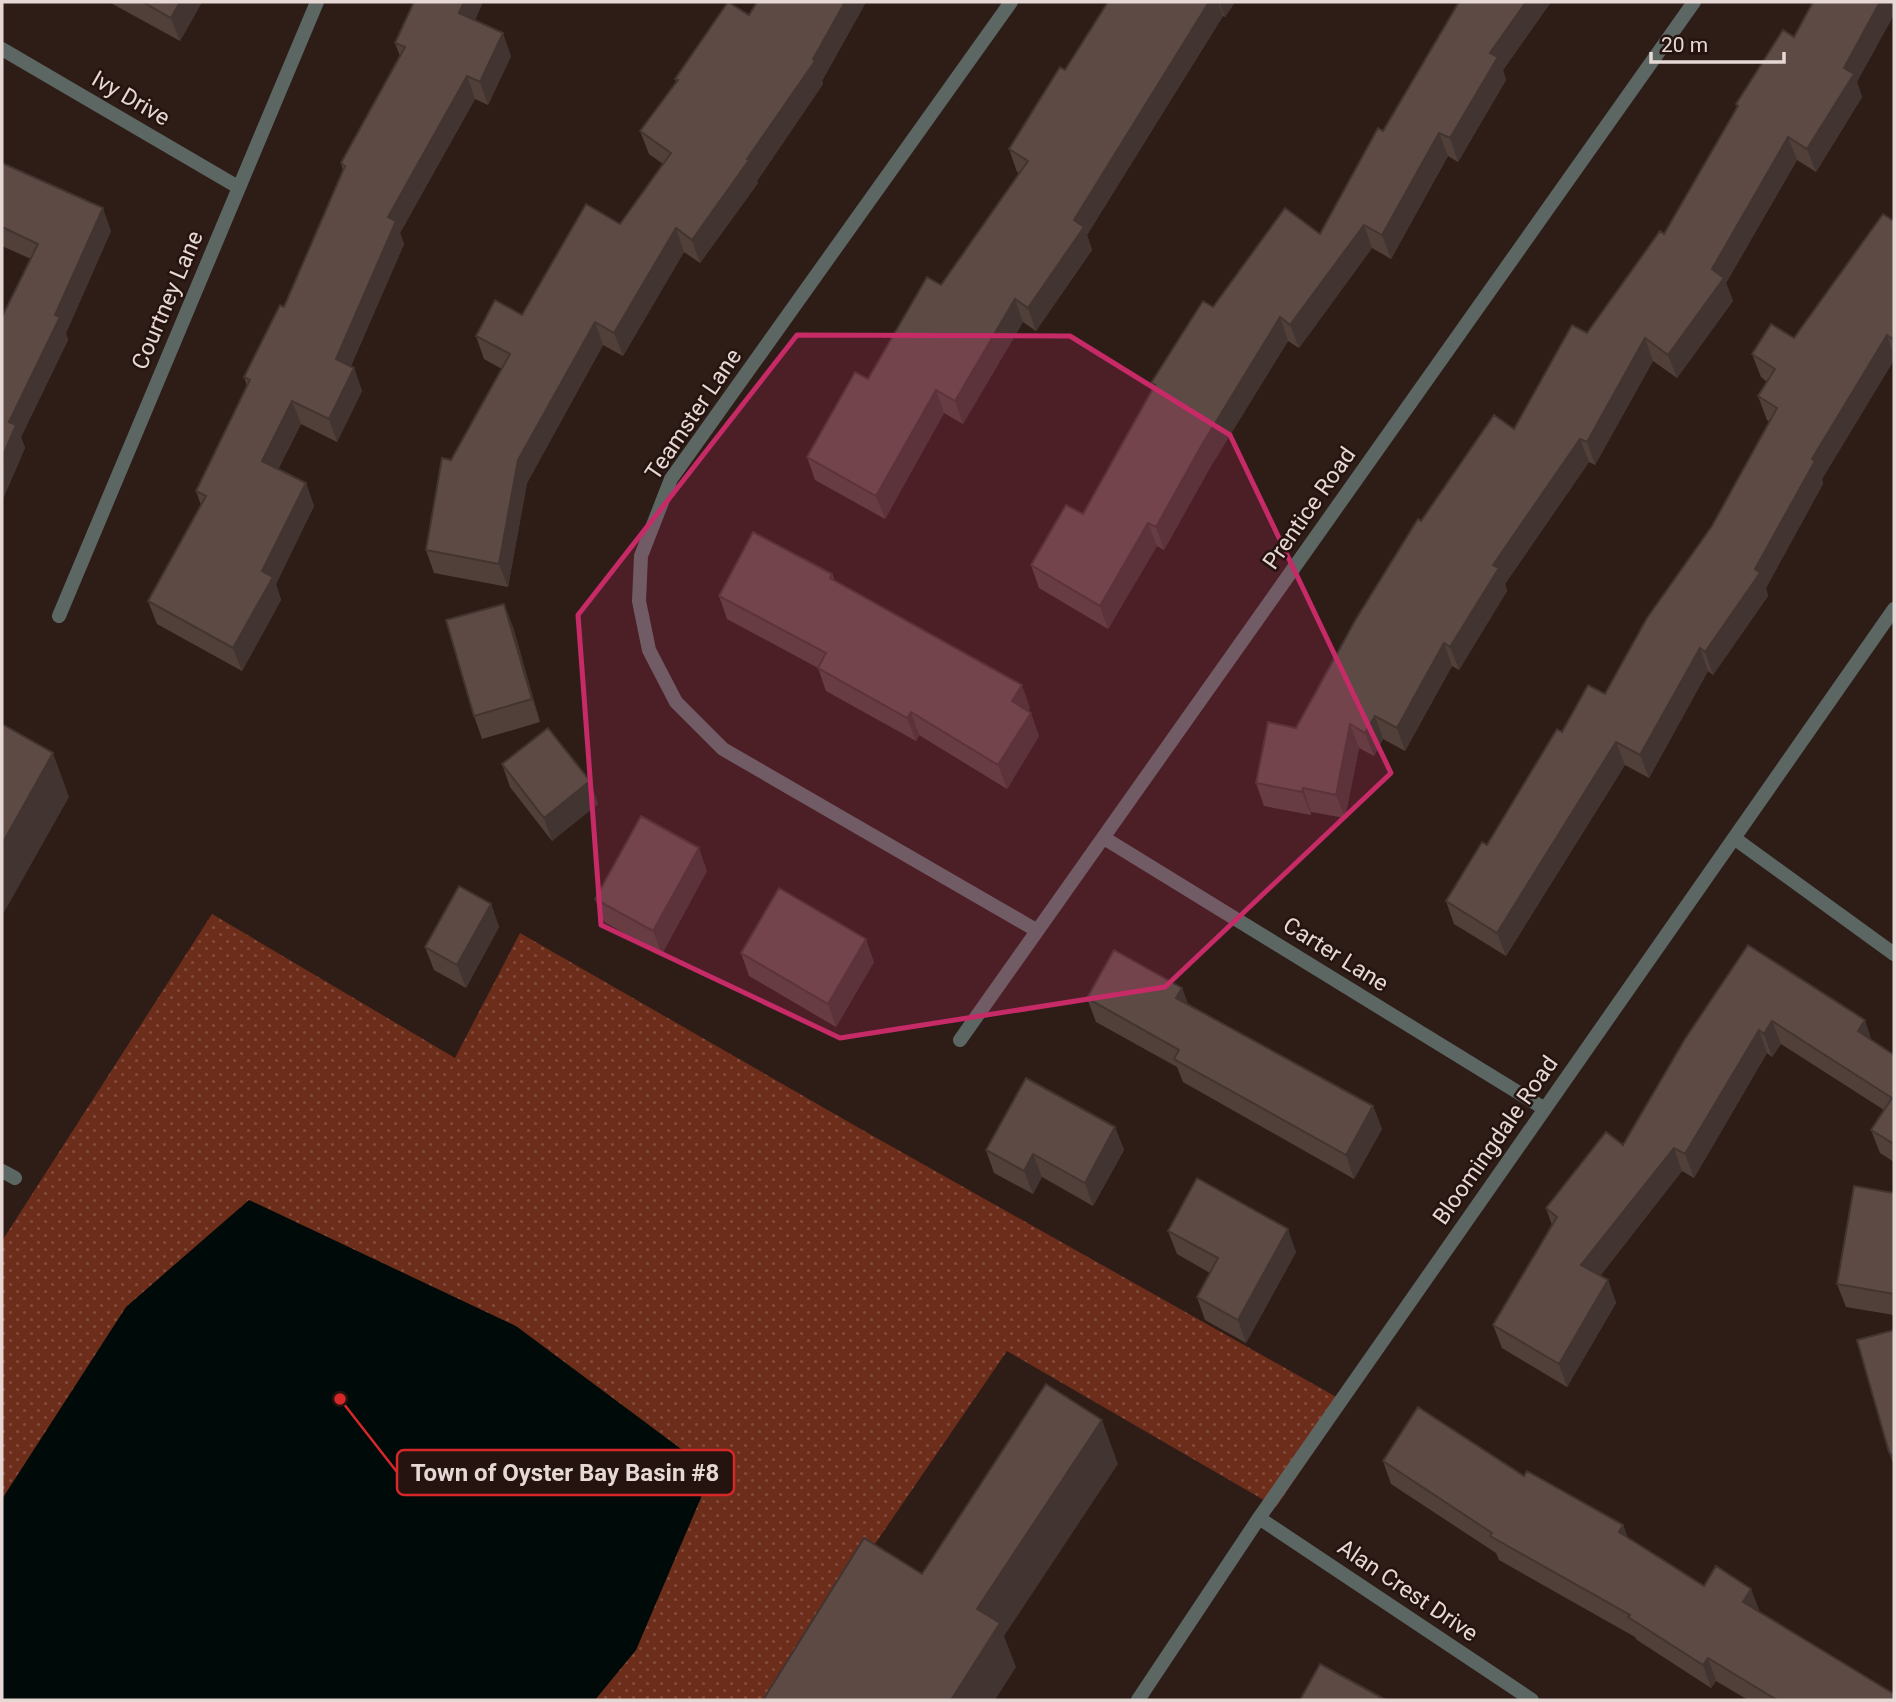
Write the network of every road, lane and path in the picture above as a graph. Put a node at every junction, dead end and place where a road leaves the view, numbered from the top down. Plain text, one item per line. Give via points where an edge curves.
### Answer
1 (317, 2) edge
2 (1011, 2) edge
3 (1693, 2) edge
4 (2, 49) edge
5 (238, 187) junction
6 (1894, 609) edge
7 (59, 616) dead end
8 (1104, 838) junction
9 (1734, 838) junction
10 (1036, 930) junction
11 (1894, 954) edge
12 (960, 1040) dead end
13 (1545, 1109) junction
14 (2, 1171) edge
15 (15, 1178) dead end
16 (1259, 1518) junction
17 (1138, 1700) edge
18 (1532, 1700) edge

1 - 5 street, Courtney Lane
2 - 10 street, Teamster Lane via 671,479 641,556 639,601 649,650 676,702 723,749
3 - 8 street, Prentice Road
4 - 5 street, Ivy Drive
5 - 7 street, Courtney Lane
6 - 9 street, Bloomingdale Road
8 - 10 street, Prentice Road
8 - 13 street, Carter Lane
9 - 11 street
9 - 13 street, Bloomingdale Road
10 - 12 street, Prentice Road
13 - 16 street, Bloomingdale Road
14 - 15 street
16 - 17 street, Bloomingdale Road
16 - 18 street, Alan Crest Drive

